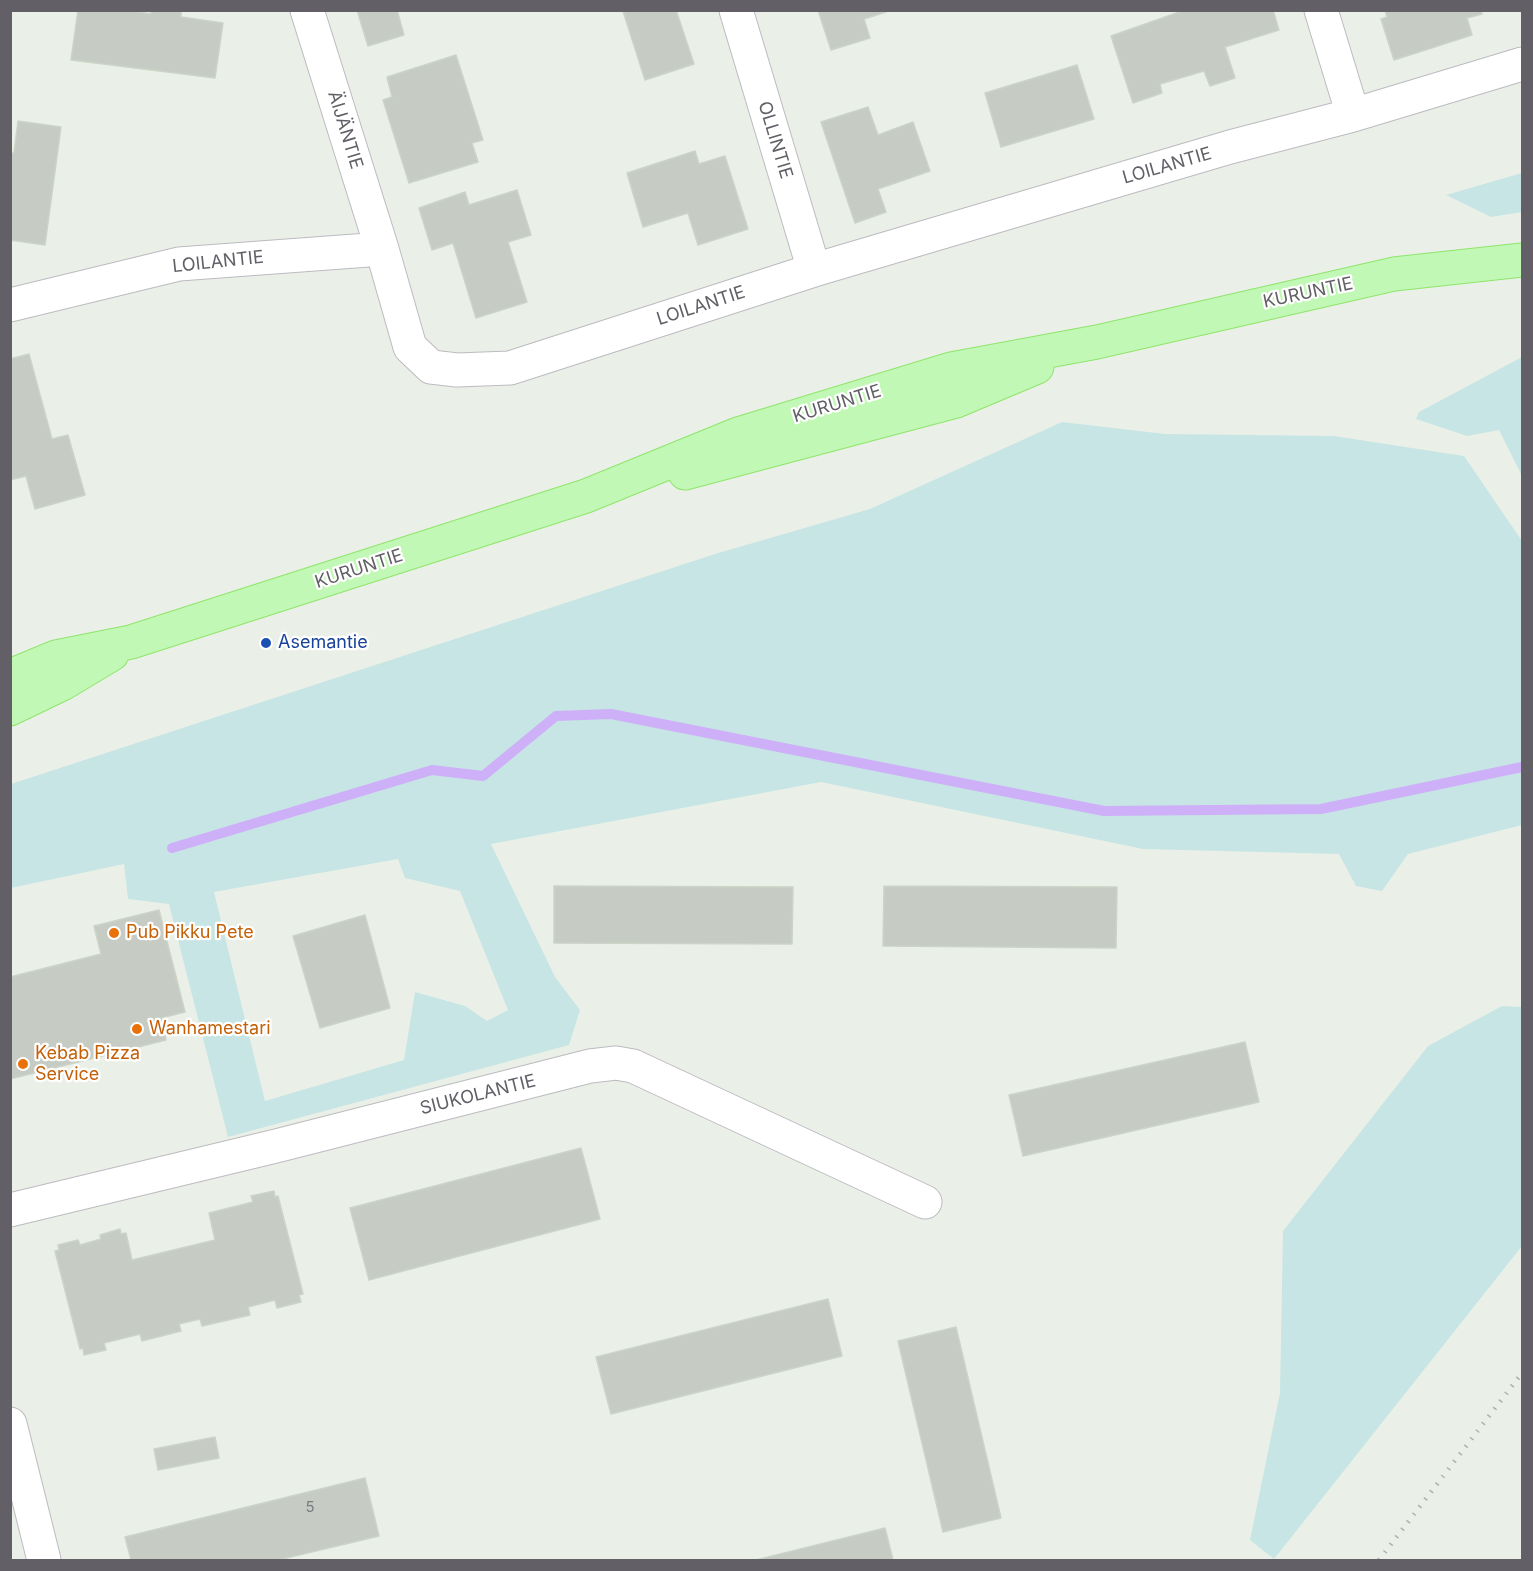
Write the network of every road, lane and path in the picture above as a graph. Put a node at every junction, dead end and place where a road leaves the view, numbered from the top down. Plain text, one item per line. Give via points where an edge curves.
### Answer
1 (307, 10) edge
2 (736, 10) edge
3 (1321, 10) edge
4 (1522, 64) edge
5 (1353, 115) junction
6 (382, 249) junction
7 (1522, 260) edge
8 (814, 270) junction
9 (10, 304) edge
10 (131, 642) junction
11 (10, 676) edge
12 (10, 709) edge
13 (925, 1202) dead end
14 (10, 1210) edge
15 (10, 1424) edge
16 (45, 1560) edge

1 - 6 street, ÄIJÄNTIE
2 - 8 street, OLLINTIE
3 - 5 street
4 - 5 street, LOILANTIE
5 - 8 street, LOILANTIE via 1230,147
6 - 8 street, LOILANTIE via 410,347 431,367 457,370 510,368
6 - 9 street, LOILANTIE via 179,264
7 - 10 main road, KURUNTIE via 1394,274 1097,342 951,369 738,434 586,496
10 - 11 main road, KURUNTIE via 56,657
10 - 12 main road, KURUNTIE via 62,684
13 - 14 street, SIUKOLANTIE via 633,1065 616,1063 590,1066
15 - 16 street

